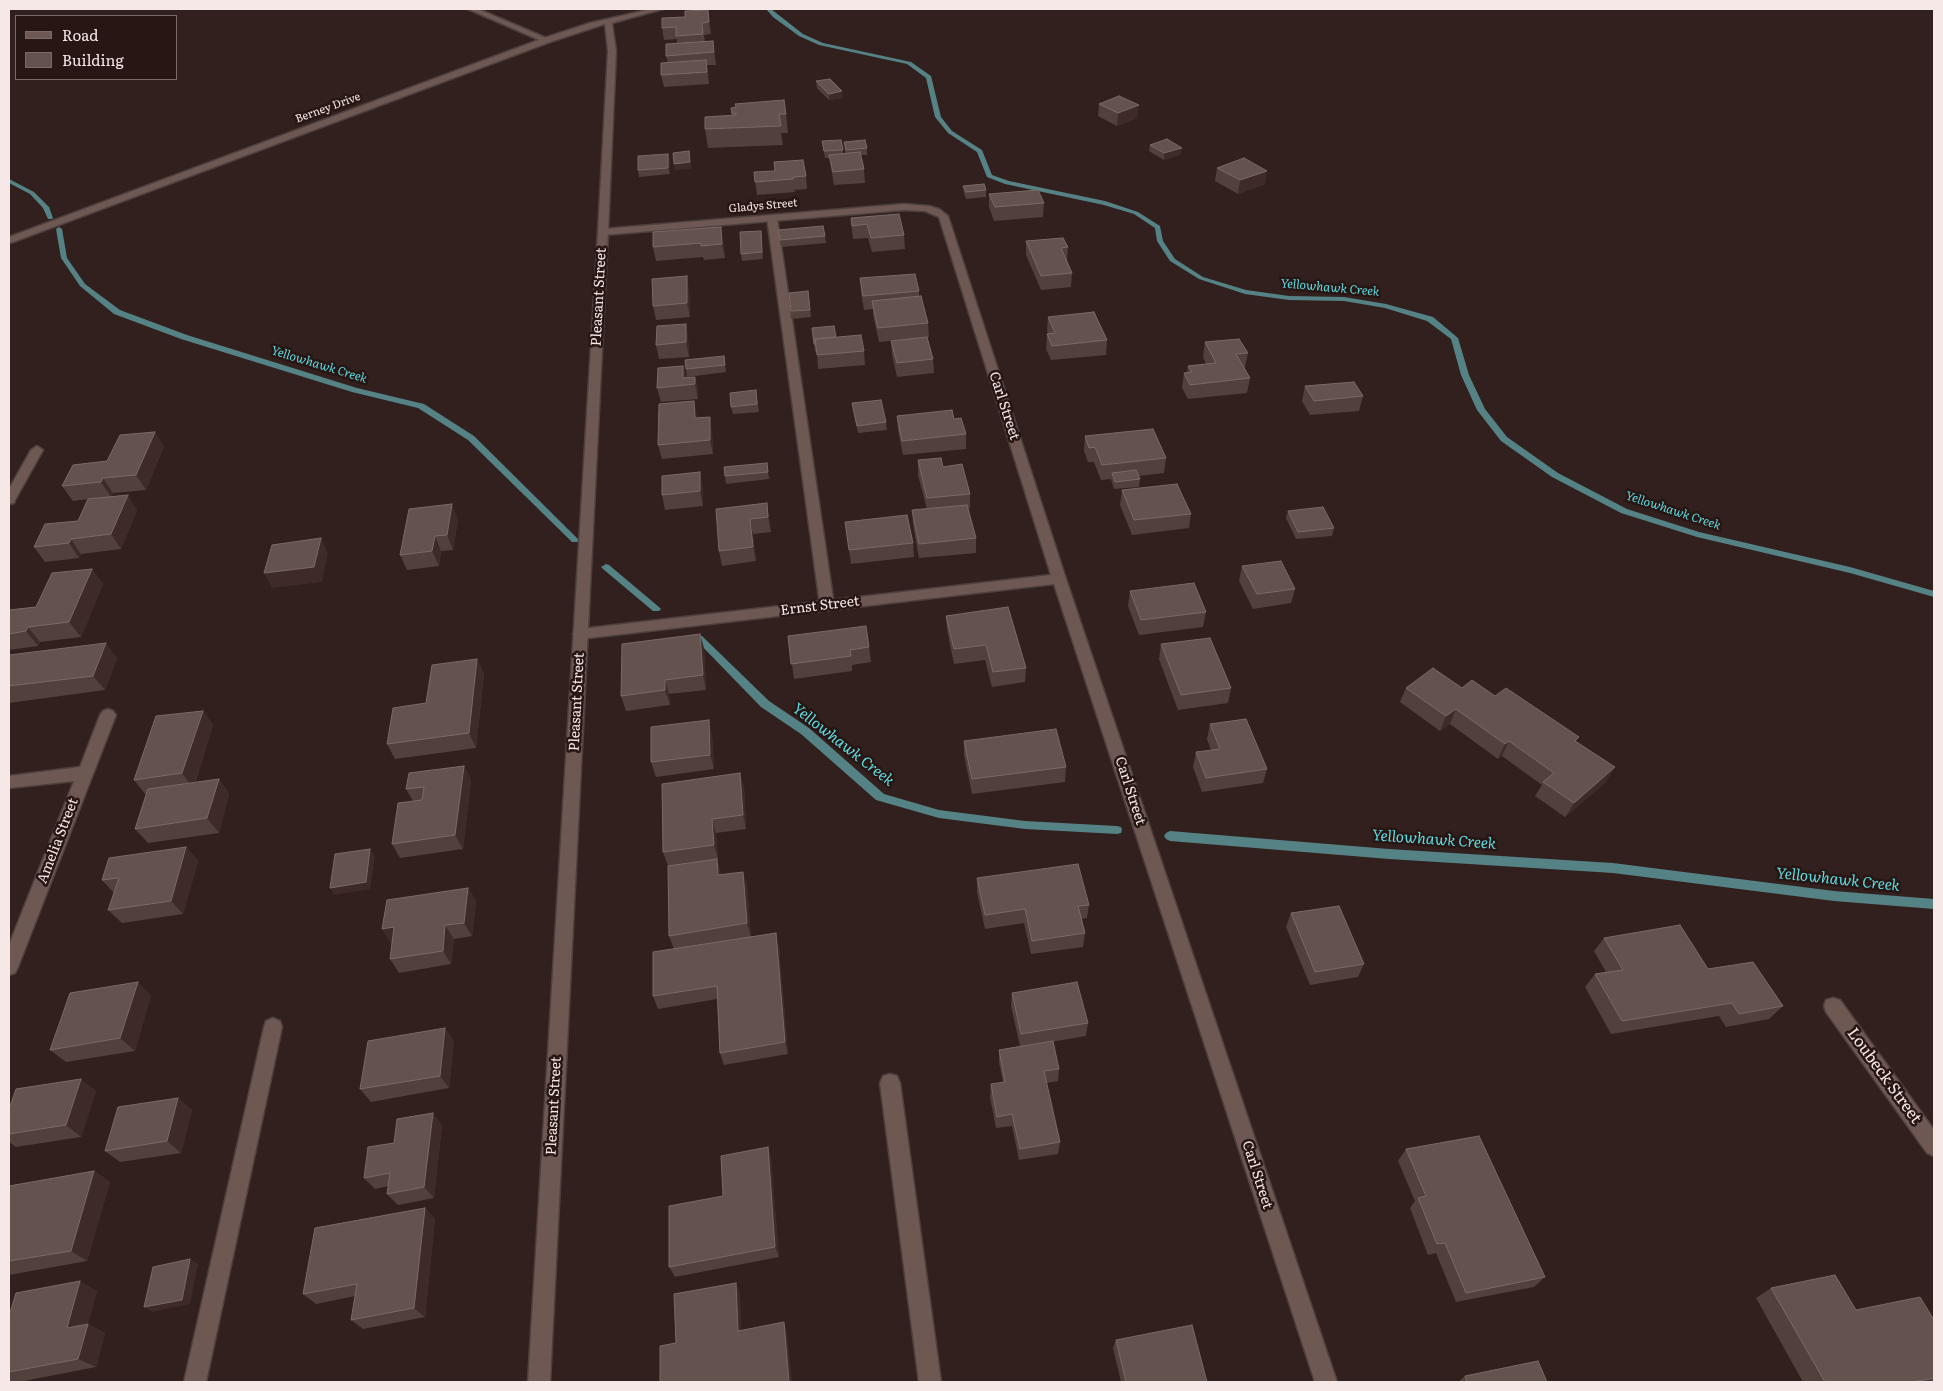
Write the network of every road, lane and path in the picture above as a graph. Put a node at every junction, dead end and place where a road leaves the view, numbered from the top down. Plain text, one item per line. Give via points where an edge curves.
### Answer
1 (472, 9) edge
2 (659, 9) edge
3 (608, 21) junction
4 (547, 40) junction
5 (926, 208) joint
6 (772, 218) junction
7 (603, 232) junction
8 (9, 240) edge
9 (37, 450) dead end
10 (9, 500) edge
11 (1059, 579) junction
12 (827, 606) junction
13 (580, 634) junction
14 (108, 715) dead end
15 (85, 772) junction
16 (9, 782) edge
17 (9, 967) edge
18 (1833, 1006) dead end
19 (273, 1027) dead end
20 (890, 1083) dead end
21 (1934, 1146) edge
22 (195, 1382) edge
23 (539, 1382) edge
24 (930, 1382) edge
25 (1326, 1382) edge

1 - 4 street
2 - 3 street, Berney Drive
3 - 4 street, Berney Drive
3 - 7 street, Pleasant Street via 612,50
4 - 8 street, Berney Drive
5 - 6 street, Gladys Street
5 - 11 street, Carl Street via 943,216
6 - 7 street, Gladys Street
6 - 12 street
7 - 13 street, Pleasant Street
9 - 10 street
11 - 12 street, Ernst Street
11 - 25 street, Carl Street
12 - 13 street, Ernst Street
13 - 23 street, Pleasant Street
14 - 15 street, Amelia Street
15 - 16 street
15 - 17 street, Amelia Street
18 - 21 street, Loubeck Street
19 - 22 street
20 - 24 street

